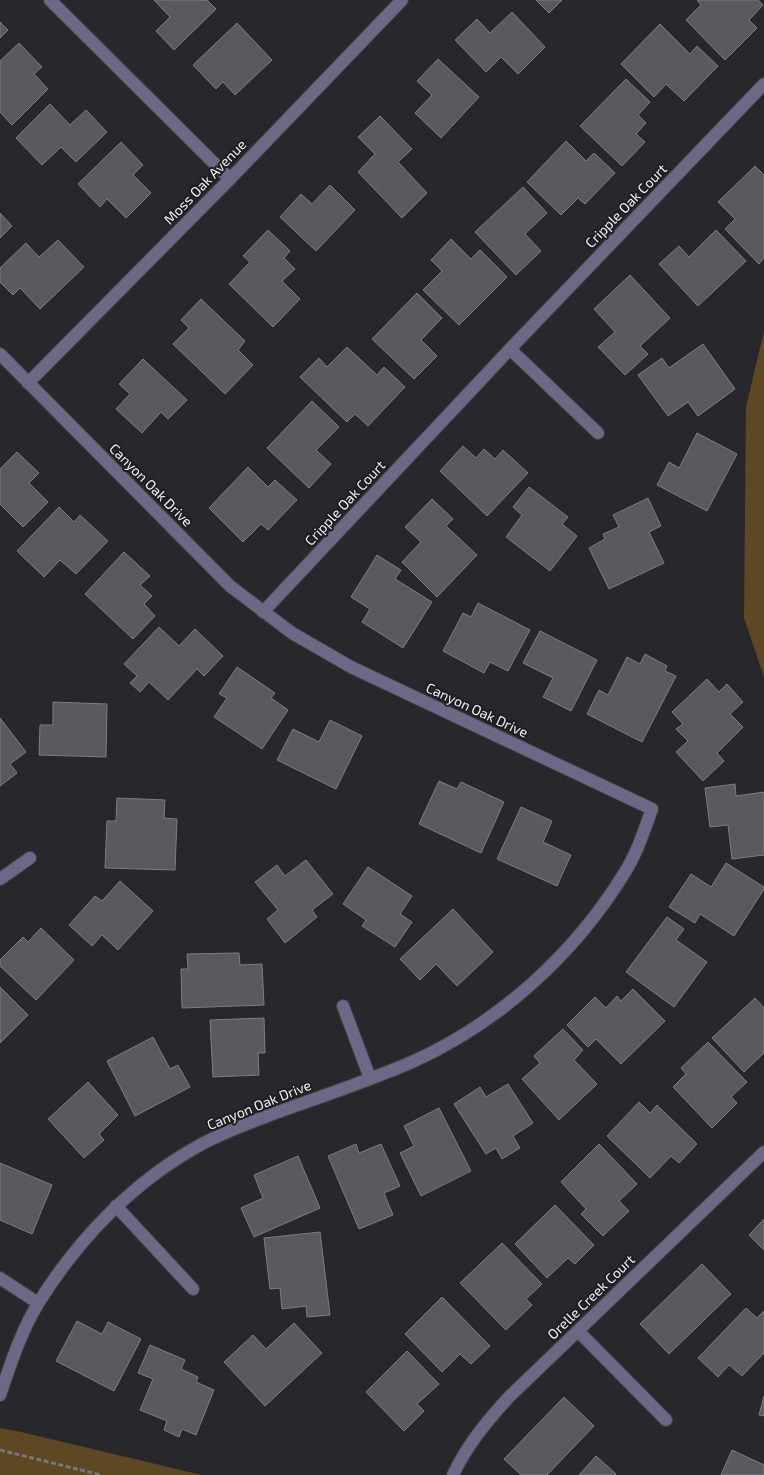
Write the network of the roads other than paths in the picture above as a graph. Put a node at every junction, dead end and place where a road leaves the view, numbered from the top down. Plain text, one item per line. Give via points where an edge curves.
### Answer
1 (50, 0) edge
2 (402, 0) edge
3 (764, 84) edge
4 (230, 178) junction
5 (510, 349) junction
6 (0, 354) edge
7 (28, 382) junction
8 (598, 433) dead end
9 (263, 612) junction
10 (30, 858) dead end
11 (0, 879) edge
12 (344, 1006) dead end
13 (370, 1078) junction
14 (764, 1152) edge
15 (116, 1206) junction
16 (0, 1278) edge
17 (192, 1289) dead end
18 (38, 1303) junction
19 (578, 1331) junction
20 (0, 1395) edge
21 (666, 1420) dead end
22 (453, 1475) edge

1 - 4 street
2 - 4 street, Moss Oak Avenue
3 - 5 street, Cripple Oak Court
4 - 7 street, Moss Oak Avenue
5 - 8 street
5 - 9 street, Cripple Oak Court
6 - 7 street, Canyon Oak Drive
7 - 9 street, Canyon Oak Drive via 230,586
9 - 13 street, Canyon Oak Drive via 351,668 652,809 641,841 610,894 540,977 513,1000 448,1044
10 - 11 street
12 - 13 street
13 - 15 street, Canyon Oak Drive via 201,1144 170,1163
14 - 19 street, Orelle Creek Court
15 - 17 street
15 - 18 street, Canyon Oak Drive via 76,1250
16 - 18 street
18 - 20 street, Canyon Oak Drive via 21,1337
19 - 21 street
19 - 22 street, Orelle Creek Court via 492,1415 466,1450

